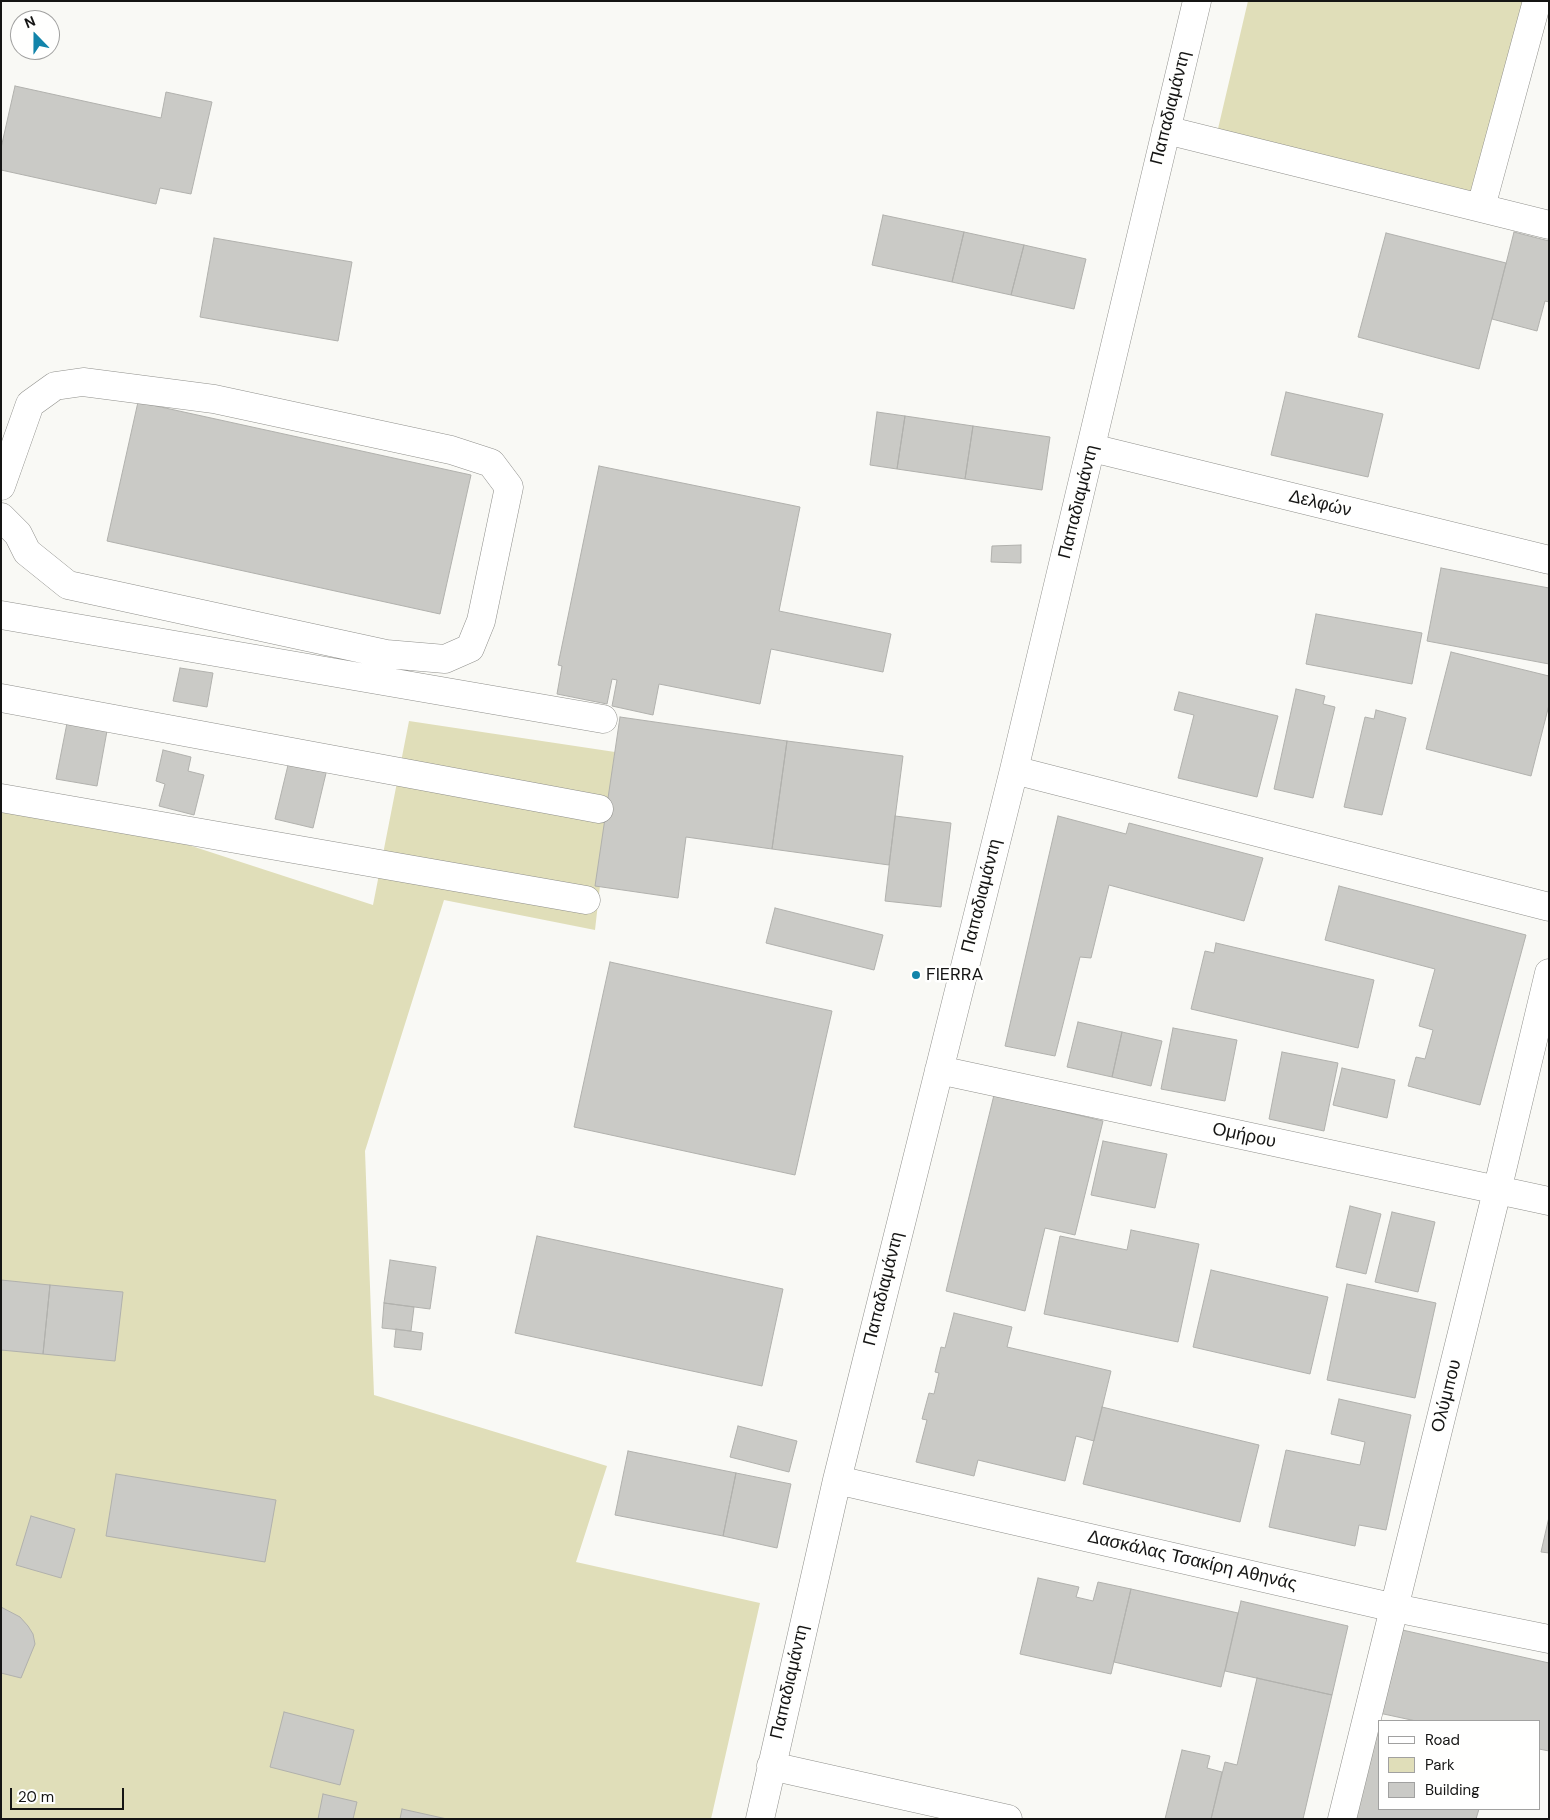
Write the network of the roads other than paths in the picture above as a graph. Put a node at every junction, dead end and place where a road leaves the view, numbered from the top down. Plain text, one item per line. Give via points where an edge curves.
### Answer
1 (1197, 1) edge
2 (1538, 1) edge
3 (1166, 130) junction
4 (1481, 207) junction
5 (1549, 225) edge
6 (1092, 448) junction
7 (1, 486) edge
8 (1, 518) edge
9 (1549, 560) edge
10 (1, 615) edge
11 (1, 698) edge
12 (603, 719) dead end
13 (1014, 770) junction
14 (1, 798) edge
15 (600, 809) dead end
16 (586, 900) dead end
17 (1549, 907) edge
18 (1549, 973) edge
19 (939, 1070) junction
20 (1497, 1191) junction
21 (1549, 1201) edge
22 (837, 1480) junction
23 (1395, 1608) junction
24 (1549, 1639) edge
25 (771, 1766) junction
26 (760, 1819) edge
27 (1008, 1819) edge
28 (1342, 1819) edge

1 - 3 street, Παπαδιαμάντη
2 - 4 street
3 - 4 street
3 - 6 street, Παπαδιαμάντη
4 - 5 street
6 - 9 street, Δελφών
6 - 13 street, Παπαδιαμάντη
7 - 8 street via 30,404 55,386 83,382 214,399 451,450 491,463 509,487 481,621 470,648 445,659 386,654 68,585 27,552 18,534
10 - 12 street
11 - 15 street
13 - 17 street
13 - 19 street, Παπαδιαμάντη
14 - 16 street
18 - 20 street, Ολύμπου
19 - 20 street, Ομήρου
19 - 22 street, Παπαδιαμάντη
20 - 21 street, Ομήρου
20 - 23 street, Ολύμπου
22 - 23 street, Δασκάλας Τσακίρη Αθηνάς
22 - 25 street, Παπαδιαμάντη
23 - 24 street, Δασκάλας Τσακίρη Αθηνάς
23 - 28 street, Ολύμπου
25 - 26 street, Παπαδιαμάντη
25 - 27 street

